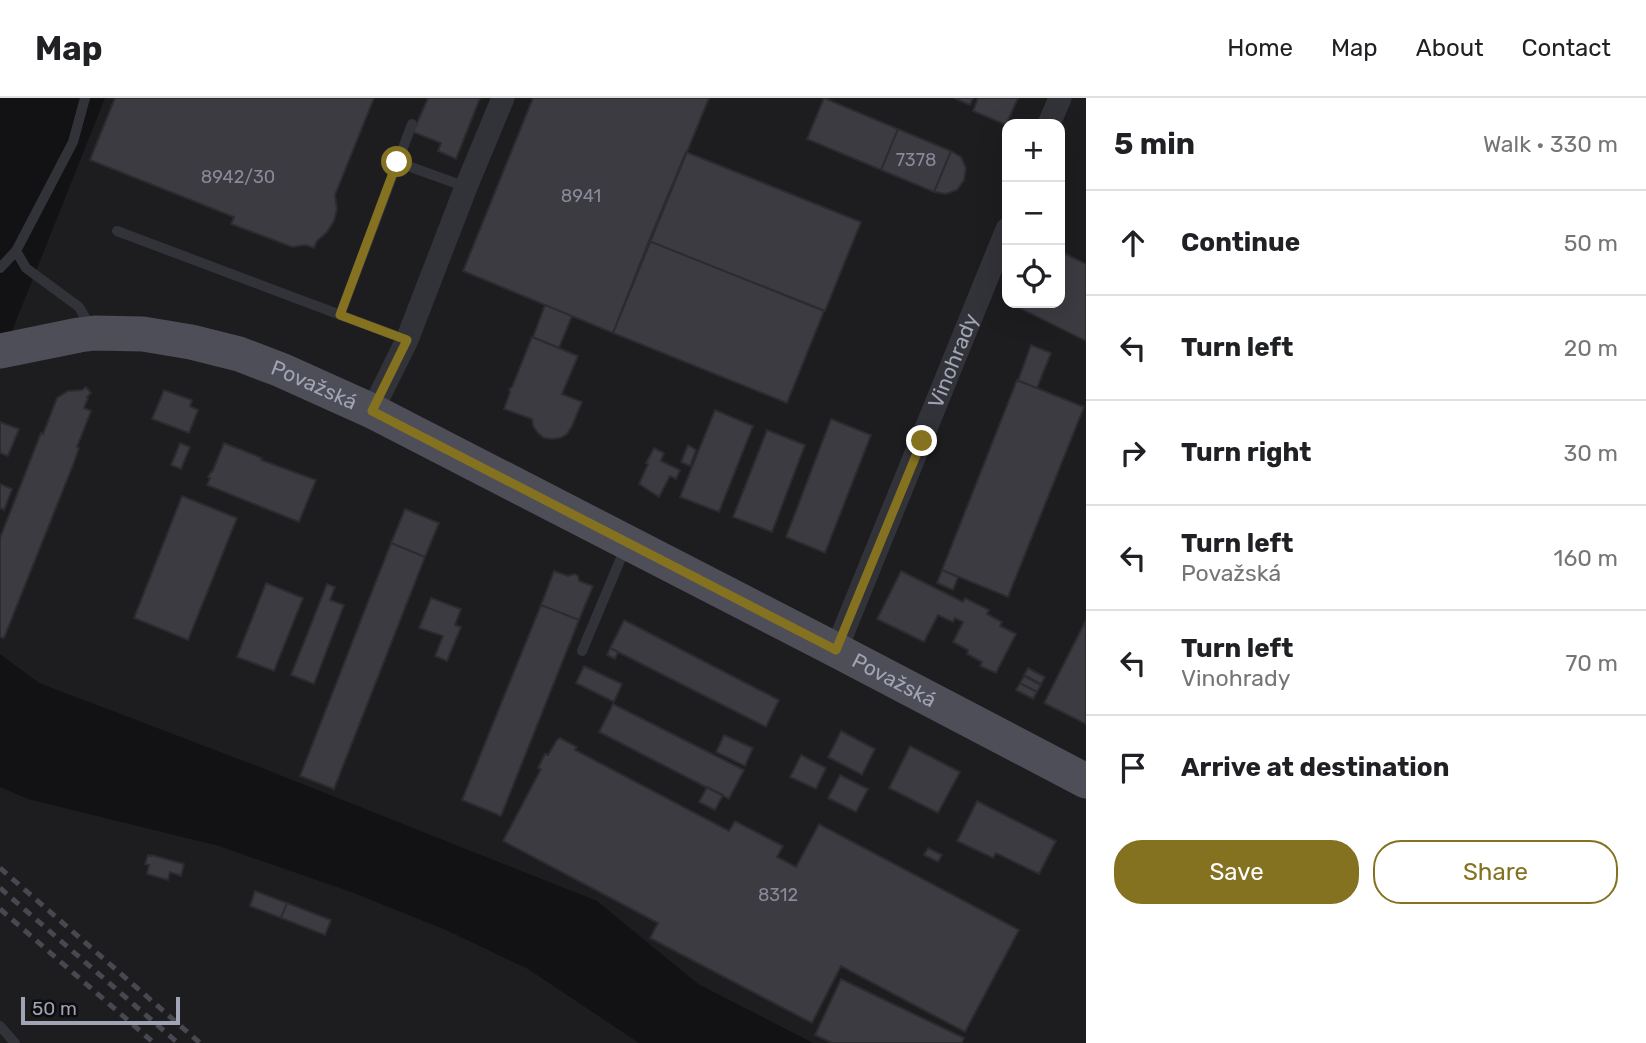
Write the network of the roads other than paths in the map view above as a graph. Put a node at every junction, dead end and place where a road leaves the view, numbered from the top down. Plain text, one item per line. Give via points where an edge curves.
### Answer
1 (85, 98) edge
2 (503, 98) edge
3 (1060, 98) edge
4 (1051, 119) edge
5 (412, 124) dead end
6 (397, 162) junction
7 (466, 187) junction
8 (117, 231) dead end
9 (1002, 241) edge
10 (16, 251) junction
11 (0, 268) edge
12 (340, 315) junction
13 (95, 333) junction
14 (407, 340) junction
15 (0, 351) edge
16 (372, 411) junction
17 (628, 543) junction
18 (836, 650) junction
19 (582, 651) dead end
20 (1086, 781) edge
21 (0, 1026) edge
22 (15, 1043) edge

1 - 10 lane via 72,142
2 - 7 street
3 - 4 street
5 - 6 lane
6 - 7 lane
6 - 12 lane
7 - 14 street
8 - 12 lane
9 - 18 street, Vinohrady
10 - 11 lane
10 - 13 lane via 26,268 79,307
12 - 14 lane
13 - 15 main road, Považská
13 - 16 main road, Považská via 143,334 239,355
14 - 16 street
16 - 17 main road, Považská
17 - 18 main road, Považská
17 - 19 lane
18 - 20 main road, Považská
21 - 22 lane

